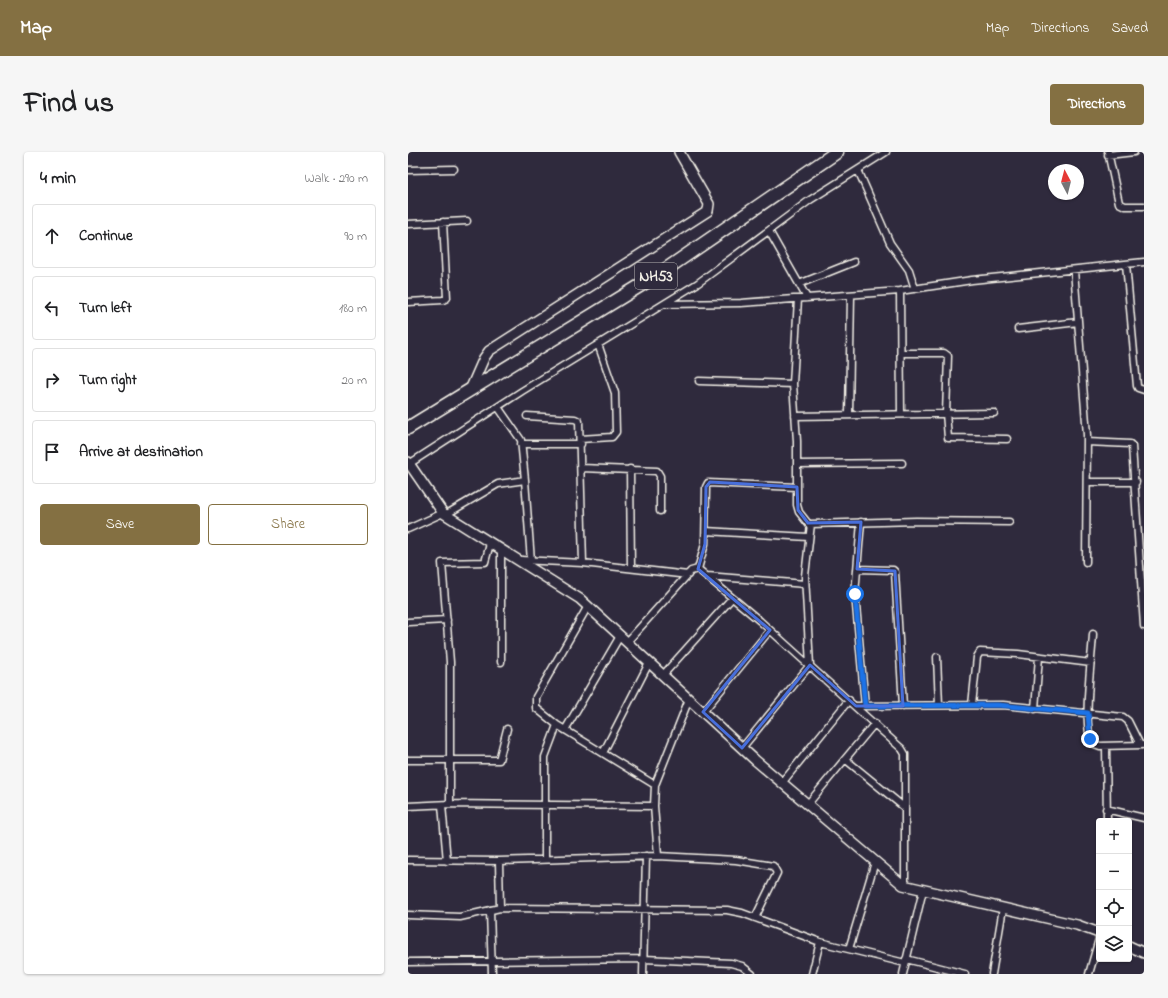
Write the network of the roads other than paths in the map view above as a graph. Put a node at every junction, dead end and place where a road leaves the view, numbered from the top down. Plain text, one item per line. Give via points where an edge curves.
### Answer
1 (679, 152) edge
2 (837, 152) edge
3 (886, 152) edge
4 (1134, 152) edge
5 (1108, 154) edge
6 (454, 169) dead end
7 (408, 170) edge
8 (858, 170) junction
9 (1144, 206) edge
10 (467, 221) dead end
11 (443, 222) junction
12 (408, 224) edge
13 (768, 230) junction
14 (854, 262) dead end
15 (1144, 262) edge
16 (1126, 264) junction
17 (1074, 270) junction
18 (799, 284) junction
19 (915, 289) junction
20 (900, 291) junction
21 (851, 295) junction
22 (807, 298) junction
23 (798, 299) junction
24 (408, 302) edge
25 (664, 304) junction
26 (1078, 322) junction
27 (1018, 328) dead end
28 (598, 344) junction
29 (900, 353) junction
30 (699, 381) dead end
31 (793, 384) junction
32 (470, 390) junction
33 (1144, 390) edge
34 (498, 407) junction
35 (994, 413) dead end
36 (901, 414) junction
37 (946, 414) junction
38 (849, 415) junction
39 (527, 416) dead end
40 (795, 416) junction
41 (408, 428) edge
42 (1007, 439) dead end
43 (580, 441) junction
44 (1087, 442) junction
45 (521, 444) junction
46 (409, 463) edge
47 (902, 463) dead end
48 (797, 464) junction
49 (581, 468) junction
50 (630, 469) junction
51 (525, 480) junction
52 (1087, 482) junction
53 (1136, 482) junction
54 (797, 487) junction
55 (660, 511) dead end
56 (444, 514) junction
57 (861, 522) junction
58 (1009, 522) dead end
59 (810, 526) junction
60 (408, 528) edge
61 (706, 531) junction
62 (808, 537) junction
63 (1141, 542) edge
64 (490, 544) junction
65 (501, 551) junction
66 (516, 560) junction
67 (531, 561) junction
68 (1086, 562) dead end
69 (583, 563) junction
70 (631, 568) junction
71 (698, 569) junction
72 (857, 569) junction
73 (688, 575) junction
74 (707, 576) junction
75 (1142, 582) edge
76 (805, 584) junction
77 (732, 598) junction
78 (588, 606) junction
79 (447, 620) junction
80 (408, 622) edge
81 (1144, 626) edge
82 (770, 630) junction
83 (1093, 634) dead end
84 (623, 639) junction
85 (937, 657) dead end
86 (1039, 657) junction
87 (501, 662) dead end
88 (649, 663) junction
89 (1090, 663) junction
90 (810, 665) junction
91 (662, 675) junction
92 (689, 699) junction
93 (849, 700) junction
94 (939, 705) junction
95 (972, 705) junction
96 (856, 706) junction
97 (865, 706) junction
98 (903, 706) junction
99 (1035, 709) junction
100 (703, 712) junction
101 (1086, 713) junction
102 (875, 723) junction
103 (557, 725) junction
104 (507, 729) dead end
105 (565, 730) junction
106 (1142, 745) edge
107 (1106, 746) junction
108 (742, 748) junction
109 (603, 753) junction
110 (845, 759) junction
111 (408, 760) edge
112 (450, 761) junction
113 (782, 783) junction
114 (654, 785) junction
115 (450, 804) junction
116 (442, 805) junction
117 (544, 805) junction
118 (807, 805) junction
119 (408, 806) edge
120 (654, 806) junction
121 (905, 808) junction
122 (1106, 809) junction
123 (1107, 818) edge
124 (1144, 818) edge
125 (646, 856) junction
126 (658, 856) junction
127 (545, 859) junction
128 (408, 860) edge
129 (447, 861) junction
130 (499, 861) junction
131 (875, 862) junction
132 (905, 886) junction
133 (923, 890) junction
134 (500, 908) junction
135 (1003, 908) junction
136 (645, 909) junction
137 (490, 910) junction
138 (408, 915) edge
139 (756, 918) junction
140 (1095, 931) edge
141 (820, 942) junction
142 (1132, 947) edge
143 (849, 949) junction
144 (1096, 950) edge
145 (1144, 953) edge
146 (644, 959) junction
147 (491, 960) junction
148 (906, 961) junction
149 (408, 962) edge
150 (492, 974) edge
151 (643, 974) edge
152 (752, 974) edge
153 (812, 974) edge
154 (903, 974) edge
155 (962, 974) edge
156 (992, 974) edge
157 (1089, 974) edge

1 - 32 main road via 709,204 708,210 490,351 484,358
2 - 32 highway, NH53 via 656,276
3 - 8 street
4 - 5 street
5 - 9 street via 1119,203 1125,206
6 - 7 street
8 - 13 street
8 - 19 street via 890,243 909,270
10 - 11 street
11 - 12 street
11 - 24 street via 447,298
13 - 18 street
13 - 25 street via 698,283
14 - 18 street
15 - 16 street
16 - 17 street
16 - 33 street via 1137,386
17 - 19 street via 972,280
17 - 26 street
18 - 22 street
19 - 20 street
20 - 21 street
20 - 29 street
21 - 22 street
21 - 38 street
22 - 23 street
23 - 25 street
23 - 31 street
25 - 28 street
26 - 27 street
26 - 44 street
28 - 34 street
28 - 43 street via 616,396 616,432 612,437
29 - 36 street
29 - 37 street via 947,354 949,359
30 - 31 street
31 - 40 street
32 - 41 highway, NH53
34 - 45 street via 518,435
34 - 46 street
35 - 37 street
36 - 37 street
36 - 38 street
37 - 42 street via 946,434 951,439
38 - 40 street
39 - 43 street via 575,419 579,423
40 - 48 street
43 - 45 street
43 - 49 street
44 - 52 street
44 - 53 street via 1130,444
45 - 51 street
46 - 56 main road
47 - 48 street
48 - 54 street
49 - 50 street
49 - 69 street
50 - 55 street via 657,471 660,476
50 - 70 street
51 - 56 street via 498,484
51 - 67 street
52 - 53 street
52 - 68 street
53 - 63 street
54 - 59 street via 798,510
54 - 61 street via 708,483
56 - 60 street
56 - 64 main road
57 - 58 street
57 - 59 street via 813,523
57 - 72 street
59 - 62 street
61 - 62 street
61 - 71 street
62 - 76 street
63 - 75 street
64 - 65 main road
64 - 79 street via 484,562 442,563
65 - 66 main road
65 - 87 street
66 - 67 street
66 - 78 main road
67 - 69 street
69 - 70 street
70 - 73 street
71 - 73 street
71 - 74 street
72 - 97 street via 856,598
72 - 98 street via 895,572
73 - 84 street
74 - 76 street
74 - 77 street
75 - 81 street
76 - 90 street
77 - 82 street
77 - 91 street
78 - 84 main road
78 - 103 street via 536,697 536,708
79 - 80 street
79 - 112 street via 450,662
82 - 90 street
82 - 100 street
83 - 89 street
84 - 88 main road
84 - 105 street
85 - 94 street
86 - 89 street
86 - 95 street via 980,652 977,657
86 - 99 street
88 - 91 main road
88 - 109 street
89 - 101 street
90 - 93 street
90 - 108 street
91 - 92 main road
92 - 100 main road
92 - 114 street
93 - 96 street
93 - 113 street
94 - 95 street
94 - 98 street
95 - 99 street
96 - 97 street
96 - 102 street
97 - 98 street
99 - 101 street
100 - 108 main road
101 - 106 street via 1126,719
101 - 107 street via 1092,743
102 - 110 street
102 - 121 street via 905,754
103 - 105 street
103 - 117 street via 545,757
104 - 112 street via 499,760
105 - 109 street
106 - 107 street
107 - 122 street
108 - 113 main road
109 - 114 street
110 - 118 street
110 - 121 street
111 - 112 street
112 - 115 street
113 - 118 main road
114 - 120 street
115 - 116 street
115 - 117 street
116 - 119 street
116 - 129 street
117 - 120 street
117 - 127 street
118 - 131 main road
120 - 126 street
121 - 132 street
122 - 123 street
122 - 124 street
125 - 126 street
125 - 127 street
125 - 136 street
126 - 139 street via 736,860 773,866 777,873
127 - 130 street
128 - 129 street
129 - 130 street
130 - 134 street
131 - 132 main road
131 - 143 street
132 - 133 main road
133 - 135 main road
133 - 148 street
134 - 136 street
134 - 137 street
135 - 140 main road
135 - 156 street
136 - 139 street via 727,910
136 - 146 street
137 - 138 street via 460,917
137 - 147 street
139 - 141 street
141 - 143 street
141 - 153 street
142 - 145 main road
143 - 148 street
144 - 157 street
146 - 147 street
146 - 151 street
146 - 152 street via 731,963 742,966
147 - 149 street
147 - 150 street
148 - 154 street
148 - 155 street

